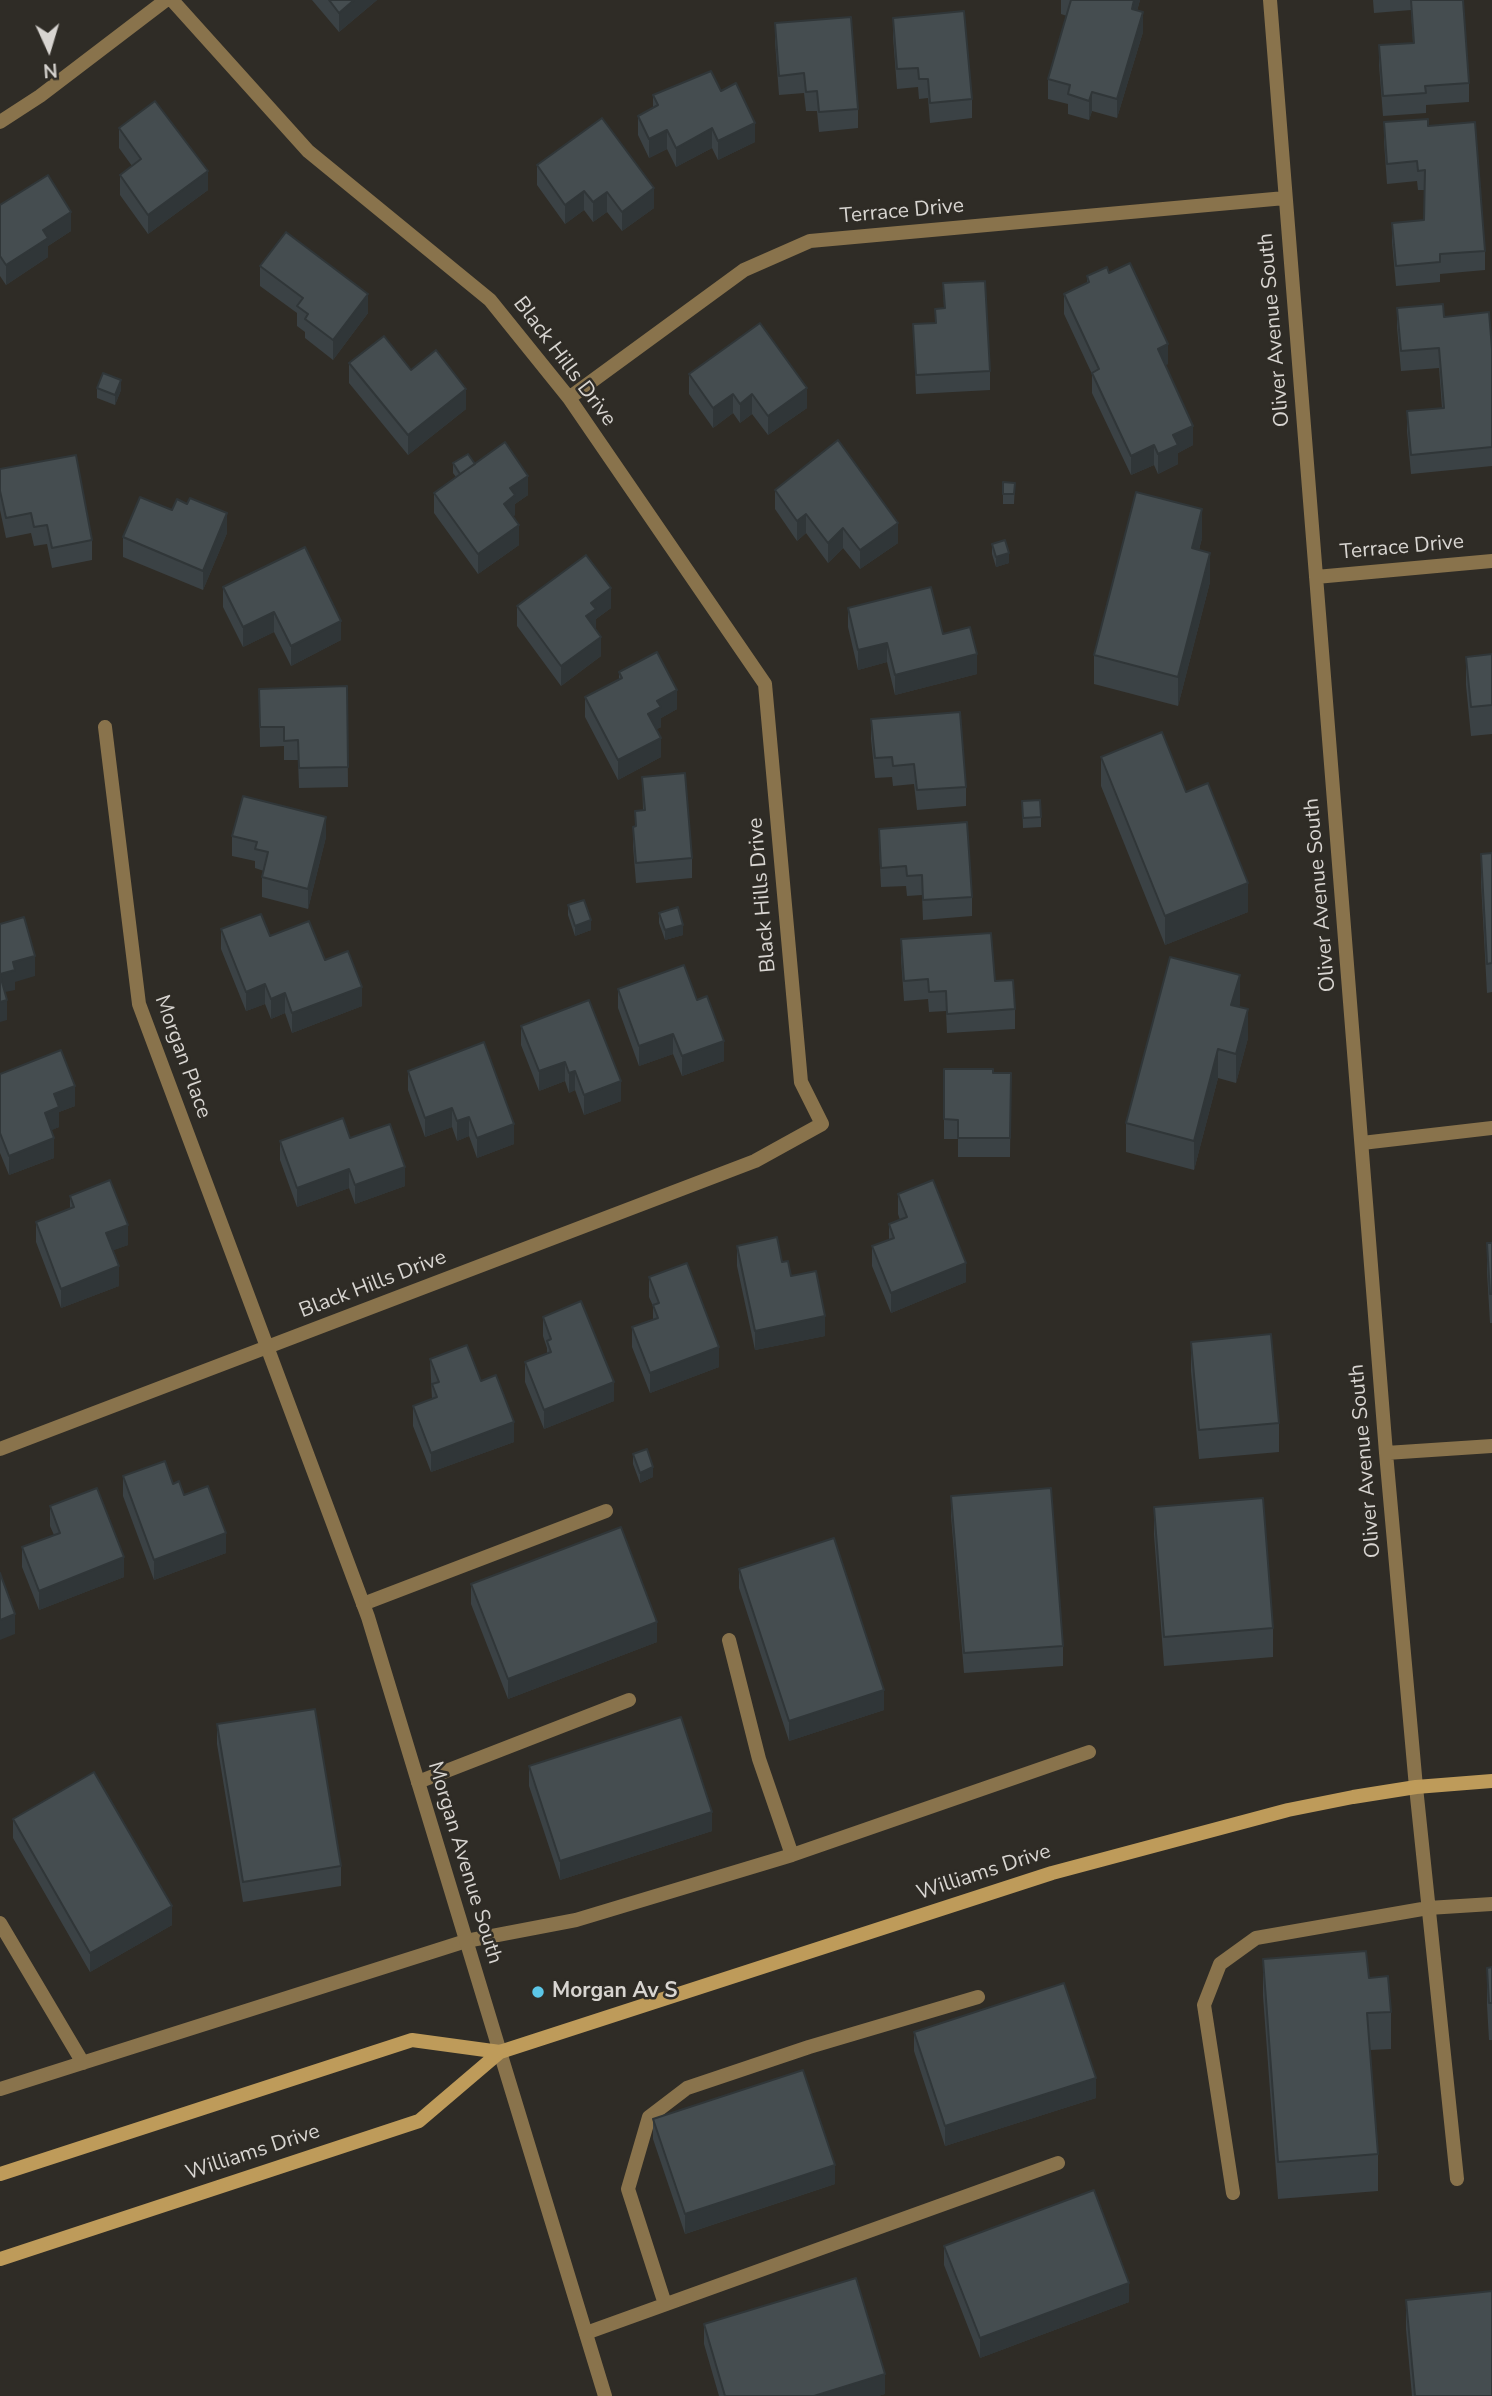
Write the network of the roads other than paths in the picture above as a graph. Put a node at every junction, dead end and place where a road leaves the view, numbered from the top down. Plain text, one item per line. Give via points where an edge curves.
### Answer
1 (166, 0) edge
2 (172, 0) edge
3 (1270, 0) edge
4 (0, 122) edge
5 (1285, 198) junction
6 (569, 398) junction
7 (1492, 561) edge
8 (1316, 577) junction
9 (105, 727) dead end
10 (1492, 1128) edge
11 (1362, 1143) junction
12 (268, 1347) junction
13 (1492, 1446) edge
14 (0, 1449) edge
15 (1387, 1453) junction
16 (606, 1511) dead end
17 (363, 1604) junction
18 (729, 1640) dead end
19 (629, 1700) dead end
20 (1089, 1752) dead end
21 (1492, 1781) edge
22 (418, 1782) junction
23 (1416, 1787) junction
24 (792, 1855) junction
25 (1492, 1904) edge
26 (1428, 1908) junction
27 (0, 1923) edge
28 (466, 1941) junction
29 (978, 1997) dead end
30 (500, 2052) junction
31 (83, 2063) junction
32 (0, 2089) edge
33 (1058, 2163) dead end
34 (0, 2174) edge
35 (1457, 2179) dead end
36 (1233, 2193) dead end
37 (0, 2259) edge
38 (665, 2304) junction
39 (586, 2333) junction
40 (605, 2396) edge

1 - 4 street
2 - 6 street, Black Hills Drive via 308,151 490,300
3 - 5 street, Oliver Avenue South
5 - 6 street, Terrace Drive via 810,241 744,270
5 - 8 street, Oliver Avenue South
6 - 12 street, Black Hills Drive via 765,684 801,1082 822,1124 755,1161
7 - 8 street, Terrace Drive
8 - 11 street, Oliver Avenue South
9 - 12 street, Morgan Place via 139,1004
10 - 11 street
11 - 15 street, Oliver Avenue South
12 - 14 street, Black Hills Drive
12 - 17 street, Morgan Avenue South
13 - 15 street
15 - 23 street, Oliver Avenue South
16 - 17 street
17 - 22 street, Morgan Avenue South
18 - 24 street via 759,1759
19 - 22 street
20 - 24 street
21 - 23 main road, Williams Drive
22 - 28 street, Morgan Avenue South
23 - 26 street, Oliver Avenue South
23 - 30 main road, Williams Drive via 1288,1810 1052,1873
24 - 28 street via 576,1920
25 - 26 street
26 - 35 street, Oliver Avenue South
26 - 36 street via 1256,1938 1220,1964 1204,2005
27 - 31 street
28 - 30 street, Morgan Avenue South
28 - 31 street
29 - 38 street via 687,2088 649,2117 628,2189
30 - 34 main road, Williams Drive via 412,2040
30 - 37 main road, Williams Drive via 419,2121
30 - 39 street, Morgan Avenue South
31 - 32 street
33 - 38 street
38 - 39 street
39 - 40 street, Morgan Avenue South

